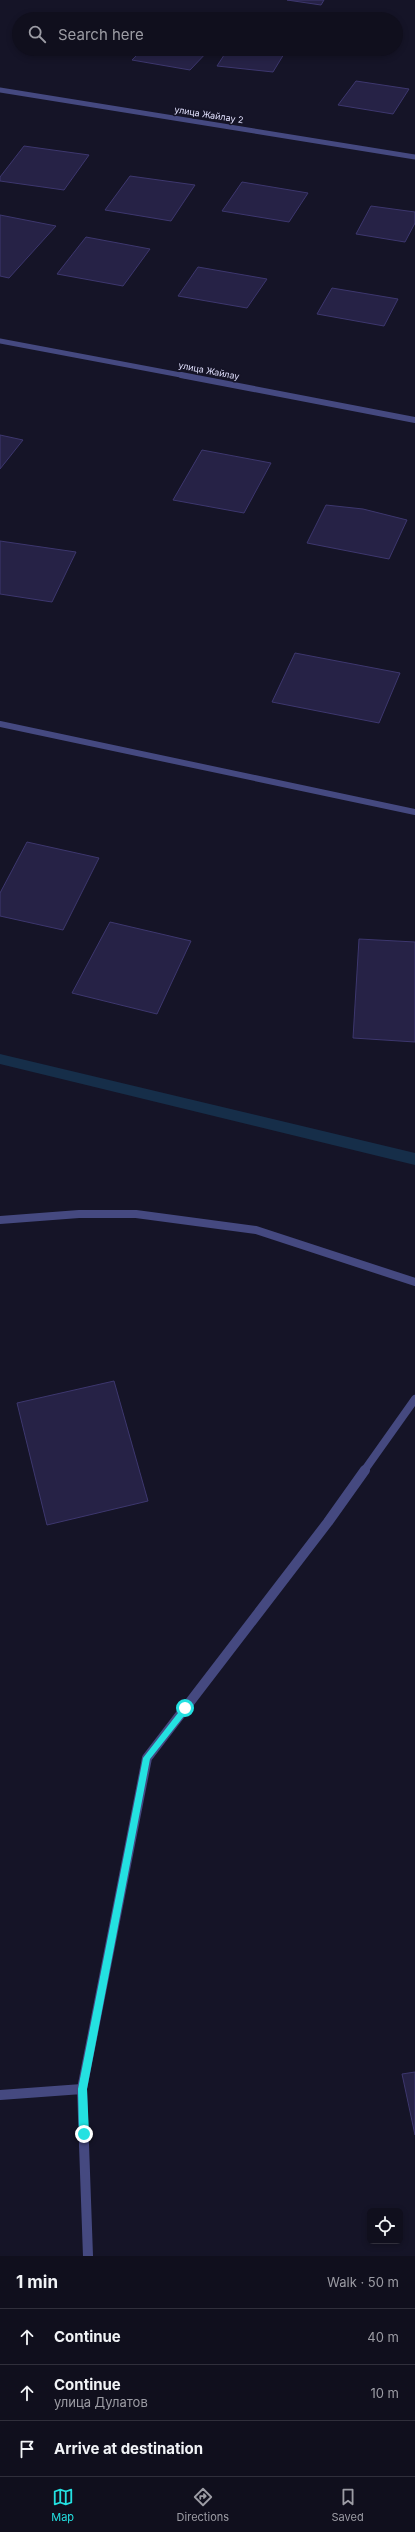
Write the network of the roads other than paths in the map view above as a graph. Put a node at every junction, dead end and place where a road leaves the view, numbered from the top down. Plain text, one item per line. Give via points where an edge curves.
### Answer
1 (0, 90) edge
2 (415, 157) edge
3 (0, 340) edge
4 (415, 420) edge
5 (0, 724) edge
6 (415, 812) edge
7 (0, 1220) edge
8 (415, 1282) edge
9 (415, 1399) edge
10 (82, 2089) junction
11 (0, 2095) edge
12 (88, 2256) edge

1 - 2 street, улица Жайлау 2
3 - 4 street, улица Жайлау
5 - 6 street
7 - 8 street via 79,1214 136,1214 256,1230
9 - 10 street via 328,1522 147,1758
10 - 11 street
10 - 12 street

